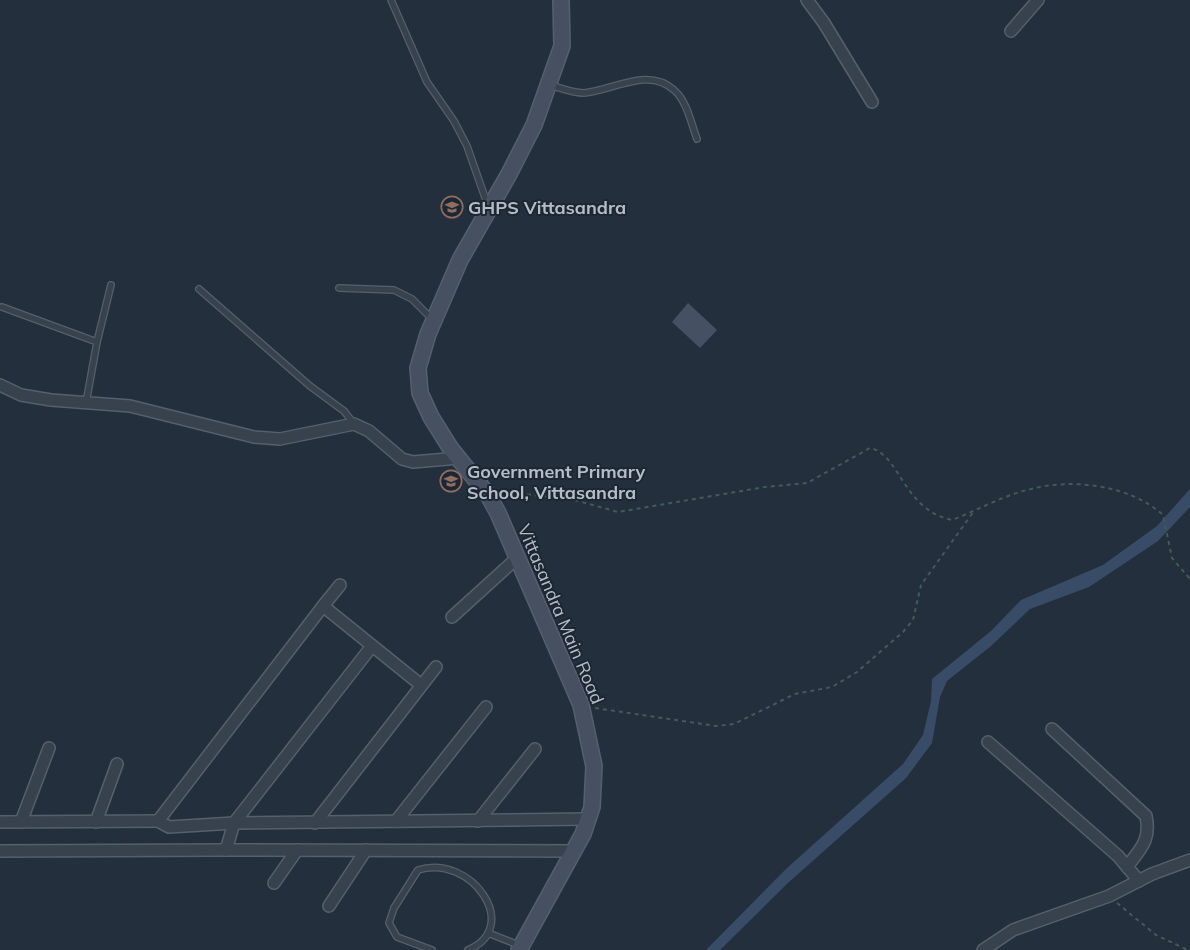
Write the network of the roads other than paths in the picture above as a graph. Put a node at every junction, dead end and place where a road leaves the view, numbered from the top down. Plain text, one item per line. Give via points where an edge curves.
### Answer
1 (391, 0) edge
2 (561, 0) edge
3 (807, 0) edge
4 (1038, 0) edge
5 (1011, 31) dead end
6 (548, 85) junction
7 (872, 102) dead end
8 (697, 139) dead end
9 (489, 210) junction
10 (111, 285) dead end
11 (339, 288) dead end
12 (198, 289) dead end
13 (2, 307) dead end
14 (433, 321) junction
15 (96, 342) junction
16 (0, 385) edge
17 (86, 403) junction
18 (354, 424) junction
19 (459, 458) junction
20 (518, 558) junction
21 (340, 585) dead end
22 (323, 606) junction
23 (452, 617) dead end
24 (372, 646) junction
25 (436, 666) dead end
26 (421, 685) junction
27 (486, 707) dead end
28 (1052, 729) dead end
29 (988, 742) dead end
30 (49, 748) dead end
31 (535, 748) dead end
32 (117, 764) dead end
33 (589, 819) junction
34 (396, 820) junction
35 (158, 821) junction
36 (478, 821) junction
37 (0, 822) edge
38 (20, 822) junction
39 (96, 822) junction
40 (234, 823) junction
41 (315, 823) junction
42 (226, 850) junction
43 (297, 850) junction
44 (366, 850) junction
45 (0, 851) edge
46 (573, 851) junction
47 (1190, 860) edge
48 (1127, 867) junction
49 (1138, 881) junction
50 (274, 883) dead end
51 (329, 906) dead end
52 (488, 933) junction
53 (520, 948) edge
54 (432, 950) edge
55 (468, 950) edge
56 (983, 950) edge

1 - 9 lane via 427,82 467,146
2 - 6 street, Vittasandra Main Road via 562,46
3 - 7 street
4 - 5 street
6 - 8 lane via 583,93 630,81 662,83 674,90 685,107
6 - 9 street, Vittasandra Main Road via 534,125
9 - 14 street, Vittasandra Main Road via 466,246
10 - 15 lane
11 - 14 lane via 394,290 412,298
12 - 18 lane via 310,386 344,411
13 - 15 lane
14 - 19 street, Vittasandra Main Road via 421,355 418,383 428,410
15 - 17 lane
16 - 17 street via 21,394
17 - 18 street via 130,406 254,437 280,439
18 - 19 street via 369,431 402,459 428,462
19 - 20 street, Vittasandra Main Road via 488,495
20 - 23 street
20 - 33 street, Vittasandra Main Road via 581,705 594,766 594,794
21 - 22 street
22 - 24 street
22 - 35 street
24 - 26 street
24 - 40 street
25 - 26 street
26 - 41 street
27 - 34 street
28 - 48 street via 1146,816 1149,831 1143,846
29 - 48 street
30 - 38 street
31 - 36 street
32 - 39 street
33 - 36 street
33 - 46 street, Vittasandra Main Road
34 - 36 street
34 - 41 street
35 - 39 street
35 - 40 street via 169,827
37 - 38 street
38 - 39 street
40 - 41 street
40 - 42 street
42 - 43 street
42 - 45 street
43 - 44 street
43 - 50 street
44 - 46 street
44 - 51 street
46 - 53 street, Vittasandra Main Road
47 - 49 street
48 - 49 street
49 - 56 street via 1109,896 1013,930
52 - 53 lane
52 - 54 lane via 491,909 483,891 468,877 430,866 418,870 394,908 389,923 397,937
52 - 55 lane via 476,947

